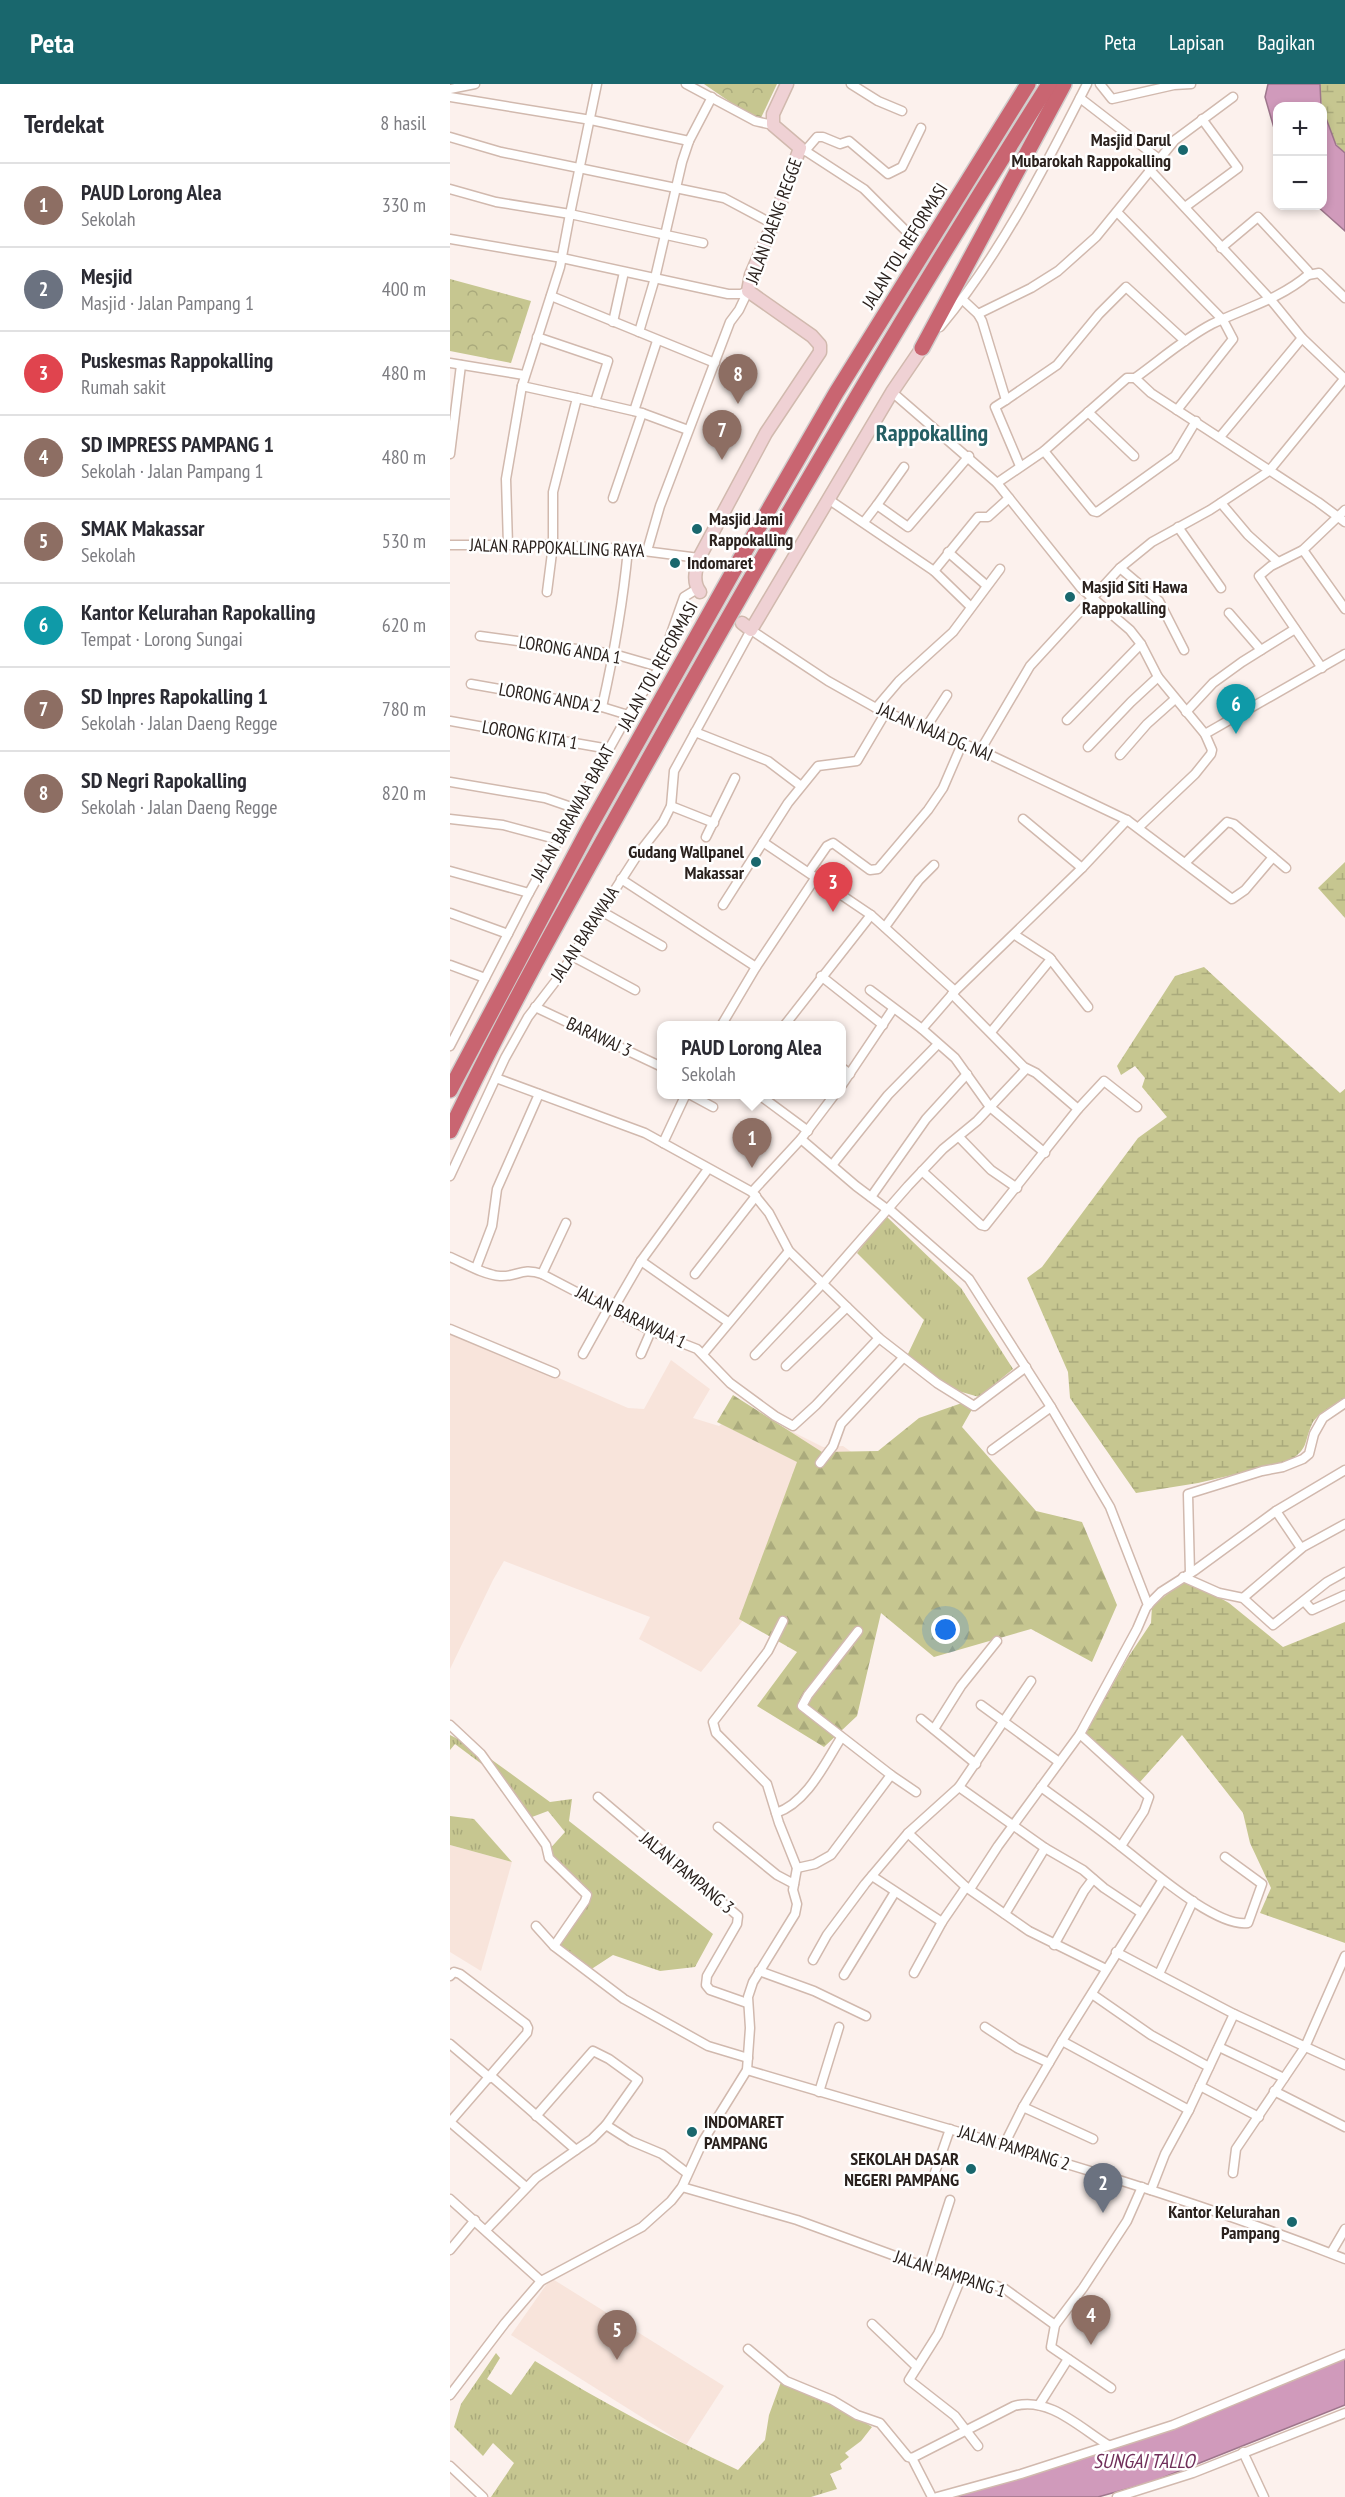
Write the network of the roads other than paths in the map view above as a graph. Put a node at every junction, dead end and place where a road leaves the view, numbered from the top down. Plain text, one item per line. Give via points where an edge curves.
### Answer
1 (475, 84) edge
2 (597, 84) edge
3 (686, 84) edge
4 (787, 84) edge
5 (1028, 84) edge
6 (1049, 84) edge
7 (1064, 84) edge
8 (1087, 84) edge
9 (1100, 84) edge
10 (1191, 84) edge
11 (853, 86) edge
12 (450, 89) edge
13 (450, 97) edge
14 (712, 97) junction
15 (1233, 97) dead end
16 (1080, 98) junction
17 (902, 111) dead end
18 (1202, 119) junction
19 (591, 120) junction
20 (773, 124) junction
21 (921, 128) dead end
22 (450, 136) edge
23 (689, 141) junction
24 (802, 150) junction
25 (1159, 159) junction
26 (579, 169) junction
27 (1149, 169) junction
28 (675, 188) junction
29 (450, 189) edge
30 (1185, 207) junction
31 (1117, 212) junction
32 (570, 214) junction
33 (773, 224) junction
34 (906, 231) dead end
35 (664, 234) junction
36 (450, 239) edge
37 (703, 243) dead end
38 (1221, 248) junction
39 (562, 258) junction
40 (624, 272) junction
41 (1308, 275) junction
42 (656, 278) junction
43 (748, 291) junction
44 (551, 296) junction
45 (1345, 298) edge
46 (963, 300) junction
47 (1271, 300) junction
48 (978, 314) junction
49 (1223, 320) junction
50 (613, 322) junction
51 (639, 332) junction
52 (537, 337) junction
53 (1302, 338) junction
54 (657, 341) junction
55 (1185, 341) junction
56 (922, 348) junction
57 (450, 363) edge
58 (715, 363) junction
59 (461, 365) junction
60 (524, 375) junction
61 (1135, 378) junction
62 (1345, 378) edge
63 (522, 386) junction
64 (892, 392) junction
65 (577, 398) junction
66 (1006, 400) junction
67 (595, 402) junction
68 (1176, 410) junction
69 (638, 412) junction
70 (1088, 412) junction
71 (1196, 422) junction
72 (688, 430) junction
73 (1220, 437) junction
74 (1044, 451) junction
75 (450, 454) edge
76 (969, 456) junction
77 (1134, 456) dead end
78 (1020, 466) junction
79 (904, 467) dead end
80 (1269, 471) junction
81 (997, 483) junction
82 (613, 498) dead end
83 (1009, 498) junction
84 (828, 499) junction
85 (1221, 503) junction
86 (877, 505) junction
87 (1343, 517) edge
88 (864, 522) junction
89 (1178, 527) junction
90 (450, 545) edge
91 (508, 545) junction
92 (553, 545) junction
93 (628, 549) junction
94 (1303, 550) junction
95 (647, 551) junction
96 (948, 552) junction
97 (699, 558) junction
98 (1278, 562) junction
99 (1120, 568) junction
100 (999, 569) dead end
101 (934, 571) junction
102 (987, 585) junction
103 (1221, 588) dead end
104 (698, 591) joint
105 (547, 592) dead end
106 (1092, 599) junction
107 (971, 607) junction
108 (1345, 609) edge
109 (1229, 613) dead end
110 (746, 626) junction
111 (1295, 629) junction
112 (480, 636) dead end
113 (1141, 644) junction
114 (1184, 650) dead end
115 (1261, 650) junction
116 (614, 654) junction
117 (1345, 654) edge
118 (659, 667) junction
119 (1322, 668) junction
120 (1158, 677) junction
121 (471, 684) dead end
122 (947, 695) dead end
123 (1175, 699) junction
124 (602, 707) junction
125 (876, 708) junction
126 (886, 712) junction
127 (1186, 712) junction
128 (628, 715) junction
129 (1067, 720) dead end
130 (450, 721) edge
131 (925, 729) junction
132 (695, 732) junction
133 (1205, 734) junction
134 (962, 744) junction
135 (1088, 747) dead end
136 (609, 748) junction
137 (980, 751) junction
138 (1120, 755) dead end
139 (735, 778) dead end
140 (450, 782) edge
141 (801, 786) junction
142 (671, 806) junction
143 (577, 809) junction
144 (450, 819) edge
145 (1023, 819) dead end
146 (1127, 819) junction
147 (714, 823) junction
148 (1139, 826) junction
149 (706, 837) dead end
150 (560, 840) junction
151 (763, 842) junction
152 (1273, 857) junction
153 (1185, 863) junction
154 (934, 865) dead end
155 (1082, 868) junction
156 (1286, 868) dead end
157 (450, 871) edge
158 (812, 874) junction
159 (621, 879) junction
160 (529, 893) junction
161 (723, 905) dead end
162 (601, 911) junction
163 (450, 913) edge
164 (871, 915) junction
165 (885, 927) junction
166 (508, 934) junction
167 (1015, 935) junction
168 (662, 946) dead end
169 (572, 956) junction
170 (1051, 959) junction
171 (450, 965) edge
172 (756, 967) junction
173 (821, 976) junction
174 (485, 978) junction
175 (635, 990) dead end
176 (870, 990) dead end
177 (954, 992) junction
178 (535, 1007) junction
179 (1088, 1007) dead end
180 (893, 1009) junction
181 (724, 1021) edge
182 (788, 1021) edge
183 (484, 1024) junction
184 (883, 1025) junction
185 (922, 1029) junction
186 (992, 1032) junction
187 (938, 1044) junction
188 (450, 1046) edge
189 (657, 1065) edge
190 (1026, 1069) junction
191 (846, 1071) edge
192 (850, 1074) junction
193 (967, 1074) junction
194 (450, 1077) edge
195 (496, 1078) junction
196 (846, 1080) edge
197 (450, 1090) edge
198 (539, 1094) junction
199 (685, 1099) edge
200 (696, 1099) edge
201 (764, 1099) edge
202 (832, 1099) edge
203 (713, 1107) dead end
204 (990, 1107) junction
205 (1137, 1107) dead end
206 (1078, 1109) junction
207 (450, 1131) edge
208 (808, 1131) junction
209 (959, 1137) junction
210 (801, 1139) junction
211 (663, 1143) junction
212 (1044, 1153) junction
213 (833, 1164) junction
214 (708, 1169) junction
215 (922, 1171) junction
216 (450, 1176) edge
217 (1017, 1188) junction
218 (754, 1194) junction
219 (871, 1197) junction
220 (889, 1209) junction
221 (566, 1223) dead end
222 (789, 1251) junction
223 (450, 1257) edge
224 (641, 1262) junction
225 (476, 1268) junction
226 (542, 1274) junction
227 (695, 1274) dead end
228 (824, 1282) junction
229 (847, 1307) junction
230 (610, 1310) junction
231 (728, 1322) junction
232 (450, 1329) edge
233 (651, 1331) junction
234 (879, 1338) junction
235 (583, 1354) dead end
236 (641, 1354) dead end
237 (703, 1354) junction
238 (755, 1355) dead end
239 (903, 1358) junction
240 (786, 1366) dead end
241 (1026, 1367) junction
242 (555, 1373) dead end
243 (1345, 1403) edge
244 (1051, 1407) junction
245 (992, 1450) dead end
246 (820, 1463) dead end
247 (1345, 1470) edge
248 (1276, 1511) junction
249 (1345, 1524) edge
250 (1301, 1548) junction
251 (1345, 1572) edge
252 (1186, 1575) junction
253 (1345, 1595) edge
254 (1243, 1598) junction
255 (1304, 1601) junction
256 (1148, 1605) junction
257 (783, 1621) dead end
258 (858, 1631) dead end
259 (997, 1641) dead end
260 (1031, 1681) dead end
261 (981, 1705) dead end
262 (921, 1719) dead end
263 (1003, 1720) junction
264 (450, 1725) edge
265 (934, 1729) junction
266 (1080, 1734) junction
267 (841, 1738) junction
268 (1059, 1762) junction
269 (976, 1764) junction
270 (891, 1775) junction
271 (959, 1787) junction
272 (1041, 1787) junction
273 (916, 1792) dead end
274 (598, 1797) dead end
275 (776, 1813) junction
276 (1013, 1824) junction
277 (718, 1827) dead end
278 (908, 1833) junction
279 (1121, 1846) junction
280 (1045, 1848) junction
281 (1225, 1857) dead end
282 (797, 1868) junction
283 (872, 1876) junction
284 (1093, 1880) junction
285 (1162, 1881) junction
286 (794, 1884) junction
287 (968, 1888) junction
288 (895, 1892) junction
289 (1193, 1901) junction
290 (1140, 1912) junction
291 (1005, 1914) junction
292 (942, 1922) junction
293 (536, 1926) dead end
294 (1054, 1945) junction
295 (554, 1946) junction
296 (1116, 1952) junction
297 (1345, 1956) edge
298 (813, 1960) dead end
299 (1106, 1969) junction
300 (759, 1971) junction
301 (914, 1973) dead end
302 (1159, 1974) junction
303 (844, 1975) dead end
304 (450, 1976) edge
305 (1092, 1994) junction
306 (747, 2004) junction
307 (1234, 2014) junction
308 (866, 2016) dead end
309 (839, 2027) dead end
310 (985, 2027) dead end
311 (1062, 2042) junction
312 (450, 2044) edge
313 (1219, 2047) junction
314 (1305, 2047) junction
315 (748, 2058) junction
316 (1050, 2063) junction
317 (1344, 2064) edge
318 (1209, 2067) junction
319 (747, 2070) junction
320 (491, 2077) junction
321 (1284, 2078) junction
322 (1200, 2086) junction
323 (1274, 2091) junction
324 (819, 2092) junction
325 (1023, 2107) junction
326 (1189, 2110) junction
327 (536, 2116) junction
328 (1259, 2117) junction
329 (450, 2122) edge
330 (606, 2126) junction
331 (1345, 2127) edge
332 (950, 2129) junction
333 (1093, 2139) dead end
334 (1004, 2145) junction
335 (576, 2150) junction
336 (687, 2173) junction
337 (1233, 2173) dead end
338 (933, 2178) dead end
339 (526, 2187) junction
340 (682, 2187) junction
341 (1147, 2189) junction
342 (450, 2199) edge
343 (950, 2200) dead end
344 (475, 2220) junction
345 (1345, 2229) edge
346 (486, 2230) junction
347 (450, 2250) edge
348 (1331, 2253) junction
349 (1345, 2259) edge
350 (928, 2268) junction
351 (962, 2276) junction
352 (541, 2281) junction
353 (872, 2324) dead end
354 (1055, 2325) junction
355 (748, 2349) dead end
356 (1345, 2354) edge
357 (1068, 2359) junction
358 (917, 2367) junction
359 (1111, 2388) dead end
360 (450, 2395) edge
361 (1039, 2405) junction
362 (1345, 2413) edge
363 (967, 2431) junction
364 (1108, 2445) junction
365 (978, 2446) dead end
366 (1243, 2452) junction
367 (912, 2458) junction
368 (450, 2466) edge
369 (483, 2497) edge
370 (932, 2497) edge
371 (937, 2497) edge
372 (1117, 2497) edge
373 (1264, 2497) edge

1 - 12 street
2 - 19 street
3 - 14 street
4 - 20 street via 773,114
5 - 183 highway, JALAN TOL REFORMASI via 836,393 588,830
6 - 207 highway, JALAN TOL REFORMASI via 861,388 762,557 491,1047
7 - 56 highway
8 - 16 street
9 - 10 street via 1109,98 1116,99
11 - 17 street
13 - 19 street
14 - 20 street via 755,121
14 - 23 street
15 - 18 street
16 - 25 street
16 - 46 street via 1017,213
18 - 25 street via 1175,140
18 - 30 street via 1238,168
19 - 23 street
19 - 26 street
20 - 24 street, JALAN DAENG REGGE
21 - 24 street via 902,167 888,174 849,141 837,144 817,137
22 - 26 street
23 - 28 street
24 - 33 street, JALAN DAENG REGGE
24 - 34 street via 864,189
25 - 27 street
26 - 28 street
26 - 32 street
27 - 30 street
27 - 31 street
28 - 33 street via 729,200
28 - 35 street
29 - 32 street via 496,202
30 - 38 street
31 - 48 street via 1058,271
31 - 49 street
32 - 35 street
32 - 39 street
33 - 43 street, JALAN DAENG REGGE
35 - 37 street
35 - 42 street
36 - 39 street
38 - 41 street via 1258,217
38 - 47 street
39 - 40 street
39 - 44 street
40 - 42 street
40 - 50 street
41 - 45 street via 1320,273
41 - 47 street
42 - 43 street via 735,295
42 - 51 street
43 - 58 street via 730,322
43 - 97 street, JALAN DAENG REGGE via 812,336 820,345 819,352 766,433
44 - 50 street
44 - 52 street
46 - 48 street
46 - 56 street
47 - 49 street
47 - 53 street
48 - 66 street
49 - 55 street
49 - 68 street via 1232,341
50 - 51 street
51 - 54 street
52 - 60 street
52 - 67 street via 608,361
53 - 62 street
53 - 73 street
54 - 58 street
54 - 69 street
55 - 61 street
55 - 66 street via 1126,287 1057,365
56 - 64 street
57 - 59 street
58 - 72 street
59 - 60 street
59 - 75 street
60 - 63 street
61 - 68 street
61 - 70 street via 1127,378
62 - 80 street
63 - 65 street
63 - 91 street via 506,479
64 - 76 street
64 - 84 street
65 - 67 street
65 - 92 street via 553,492
66 - 78 street via 994,407
67 - 69 street
68 - 71 street
69 - 72 street
69 - 82 street
70 - 74 street
70 - 77 street
71 - 73 street
71 - 74 street via 1174,456 1097,513
72 - 95 street
73 - 80 street
74 - 78 street
76 - 81 street
76 - 86 street via 908,527
78 - 81 street
79 - 86 street
80 - 85 street
80 - 87 street
81 - 83 street
83 - 96 street via 988,517 978,517
83 - 106 street
84 - 88 street
84 - 110 street
85 - 89 street
85 - 98 street
86 - 88 street
87 - 94 street
88 - 101 street
89 - 99 street
89 - 103 street
90 - 91 street, JALAN RAPPOKALLING RAYA
91 - 92 street, JALAN RAPPOKALLING RAYA
92 - 93 street, JALAN RAPPOKALLING RAYA
92 - 105 street
93 - 95 street, JALAN RAPPOKALLING RAYA
93 - 116 street
94 - 98 street
94 - 108 street
95 - 97 street, JALAN RAPPOKALLING RAYA
96 - 101 street
96 - 102 street
97 - 104 street via 695,572
98 - 111 street via 1259,576
99 - 106 street
99 - 114 street via 1159,601
100 - 102 street
101 - 107 street
102 - 107 street
104 - 118 street, JALAN BARAWAJA BARAT via 684,597
106 - 113 street
106 - 137 street via 1030,666
107 - 125 street via 949,637 899,681
109 - 115 street
110 - 125 street, JALAN NAJA DG. NAI
110 - 132 street, JALAN BARAWAJA
111 - 115 street
111 - 119 street
112 - 116 street, LORONG ANDA 1
113 - 120 street
113 - 129 street
115 - 127 street via 1213,683
116 - 118 street, LORONG ANDA 1
116 - 124 street
117 - 119 street
118 - 128 street, JALAN BARAWAJA BARAT
119 - 133 street
120 - 123 street
120 - 135 street
121 - 124 street, LORONG ANDA 2
122 - 131 street
123 - 127 street
123 - 138 street
124 - 128 street, LORONG ANDA 2
125 - 126 street, JALAN NAJA DG. NAI
126 - 131 street, JALAN NAJA DG. NAI
126 - 141 street via 857,761 818,766
127 - 133 street
128 - 136 street, JALAN BARAWAJA BARAT
130 - 136 street, LORONG KITA 1
131 - 134 street, JALAN NAJA DG. NAI
132 - 141 street via 768,761
132 - 142 street, JALAN BARAWAJA via 674,771
133 - 148 street via 1211,754
134 - 137 street, JALAN NAJA DG. NAI
134 - 158 street via 948,778 928,810 878,869 870,870 833,843 826,846
136 - 143 street, JALAN BARAWAJA BARAT
137 - 146 street, JALAN NAJA DG. NAI
139 - 147 street
140 - 143 street via 545,798
141 - 151 street
142 - 147 street
142 - 159 street, JALAN BARAWAJA
143 - 150 street, JALAN BARAWAJA BARAT
144 - 150 street via 503,825
145 - 155 street
146 - 148 street, JALAN NAJA DG. NAI
146 - 155 street
147 - 149 street
148 - 153 street, JALAN NAJA DG. NAI
150 - 160 street, JALAN BARAWAJA BARAT
151 - 158 street
151 - 161 street
152 - 153 street via 1227,822
152 - 153 street, JALAN NAJA DG. NAI via 1233,900
152 - 156 street
154 - 165 street
155 - 167 street
157 - 160 street
158 - 164 street
158 - 172 street
159 - 162 street, JALAN BARAWAJA
159 - 172 street
160 - 166 street, JALAN BARAWAJA BARAT
162 - 168 street
162 - 169 street, JALAN BARAWAJA
163 - 166 street
164 - 165 street
164 - 173 street
165 - 177 street
166 - 174 street, JALAN BARAWAJA BARAT
167 - 170 street
167 - 177 street
169 - 175 street
169 - 178 street, JALAN BARAWAJA
170 - 179 street
170 - 186 street
171 - 174 street
172 - 181 street
173 - 182 street
173 - 184 street
174 - 188 street, JALAN BARAWAJA BARAT
176 - 180 street
177 - 185 street
177 - 186 street
178 - 189 street, BARAWAJ 3
178 - 195 street, JALAN BARAWAJA
180 - 184 street
180 - 185 street
183 - 194 highway
183 - 197 highway, JALAN TOL REFORMASI
184 - 192 street
185 - 187 street
186 - 190 street
187 - 193 street
187 - 213 street via 888,1095
190 - 204 street
190 - 206 street
191 - 192 street
192 - 196 street
193 - 204 street
193 - 219 street via 926,1119
195 - 198 street
195 - 216 street, JALAN BARAWAJA
198 - 211 street
198 - 225 street via 497,1189 492,1226
199 - 211 street
200 - 203 street
201 - 208 street
202 - 208 street
204 - 209 street
204 - 212 street
205 - 206 street via 1104,1080
206 - 212 street
208 - 210 street
209 - 215 street
209 - 217 street via 991,1170
210 - 213 street
210 - 218 street
211 - 214 street
212 - 217 street
213 - 219 street
214 - 218 street
214 - 224 street
215 - 217 street via 984,1226
215 - 220 street
218 - 222 street
218 - 227 street
219 - 220 street
220 - 228 street
220 - 241 street via 969,1280
221 - 226 street
222 - 228 street
222 - 231 street
223 - 225 street, JALAN BARAWAJA 1
224 - 230 street
224 - 231 street
225 - 226 street, JALAN BARAWAJA 1 via 501,1276 526,1270
226 - 230 street, JALAN BARAWAJA 1
228 - 229 street
228 - 238 street
229 - 234 street
229 - 240 street
230 - 233 street, JALAN BARAWAJA 1
230 - 235 street
231 - 237 street
232 - 242 street
233 - 236 street
233 - 237 street, JALAN BARAWAJA 1
234 - 237 street, JALAN BARAWAJA 1 via 816,1406 791,1426 730,1383
234 - 239 street
239 - 241 street via 974,1406
239 - 246 street via 841,1424 833,1446
241 - 244 street
243 - 252 street via 1323,1418 1309,1454 1303,1459 1188,1494
244 - 245 street
244 - 256 street via 1110,1507
247 - 248 street
248 - 250 street
248 - 252 street
249 - 250 street
250 - 254 street
251 - 255 street
252 - 254 street via 1219,1593
252 - 256 street
253 - 255 street via 1312,1610
254 - 255 street via 1273,1624
256 - 266 street
257 - 275 street via 768,1651 713,1722 716,1733 768,1784
258 - 267 street via 802,1706
259 - 265 street via 961,1686
260 - 263 street
261 - 263 street
262 - 265 street
263 - 268 street
263 - 269 street
264 - 295 street via 481,1754 546,1845 549,1858 587,1896
265 - 269 street
266 - 268 street
266 - 279 street via 1150,1799
267 - 270 street
267 - 275 street via 793,1805
268 - 272 street
269 - 271 street
270 - 273 street
270 - 282 street via 831,1855
271 - 276 street
271 - 278 street
272 - 276 street
272 - 279 street
274 - 306 street, JALAN PAMPANG 3 via 738,1916 706,1983 710,1990
275 - 282 street
276 - 280 street
276 - 287 street
277 - 286 street
278 - 283 street
278 - 287 street
279 - 285 street
280 - 284 street
280 - 291 street
281 - 289 street via 1262,1884 1248,1923 1236,1923
282 - 286 street
283 - 288 street
283 - 298 street
284 - 290 street
284 - 294 street
285 - 289 street
285 - 290 street
286 - 300 street via 795,1914
287 - 291 street
287 - 292 street
288 - 292 street
288 - 303 street
289 - 302 street
290 - 296 street
291 - 294 street
292 - 301 street
293 - 295 street
294 - 299 street
295 - 315 street via 624,1999 674,2029 708,2046
296 - 299 street
296 - 302 street
297 - 314 street
299 - 305 street
300 - 306 street
300 - 308 street
302 - 307 street
304 - 320 street via 454,1972 460,1974 528,2026 527,2033
305 - 311 street
305 - 318 street via 1151,2035
306 - 315 street
307 - 313 street
307 - 314 street
309 - 324 street
310 - 316 street
311 - 316 street
311 - 326 street
312 - 320 street
313 - 318 street
313 - 321 street
314 - 317 street
314 - 321 street
315 - 319 street
316 - 325 street
318 - 322 street
319 - 324 street, JALAN PAMPANG 2
319 - 336 street
320 - 327 street
320 - 329 street
321 - 323 street
322 - 326 street
322 - 328 street
323 - 328 street
323 - 331 street
324 - 332 street, JALAN PAMPANG 2
325 - 333 street
325 - 334 street
326 - 341 street
327 - 330 street via 593,2051 638,2080
327 - 335 street
328 - 337 street via 1236,2150
329 - 339 street
330 - 335 street
330 - 336 street via 662,2154
332 - 334 street, JALAN PAMPANG 2
332 - 338 street
334 - 341 street, JALAN PAMPANG 2
335 - 339 street
336 - 340 street
339 - 346 street
340 - 350 street, JALAN PAMPANG 1 via 798,2220
340 - 352 street via 642,2227
341 - 348 street, JALAN PAMPANG 2
341 - 354 street via 1083,2289
342 - 344 street
343 - 350 street
344 - 346 street
344 - 347 street
345 - 348 street
346 - 352 street
348 - 349 street, JALAN PAMPANG 2
350 - 351 street, JALAN PAMPANG 1
351 - 354 street, JALAN PAMPANG 1 via 1005,2289
351 - 358 street via 948,2313
352 - 360 street
353 - 358 street
354 - 357 street via 1050,2346
355 - 367 street via 786,2381 880,2423
356 - 364 street via 1173,2425
357 - 359 street
357 - 361 street
358 - 363 street via 910,2382 950,2411
361 - 363 street via 1017,2405
361 - 364 street via 1052,2408
362 - 366 street
363 - 365 street
363 - 367 street
364 - 371 street
366 - 372 street
366 - 373 street
367 - 370 street
368 - 369 street

